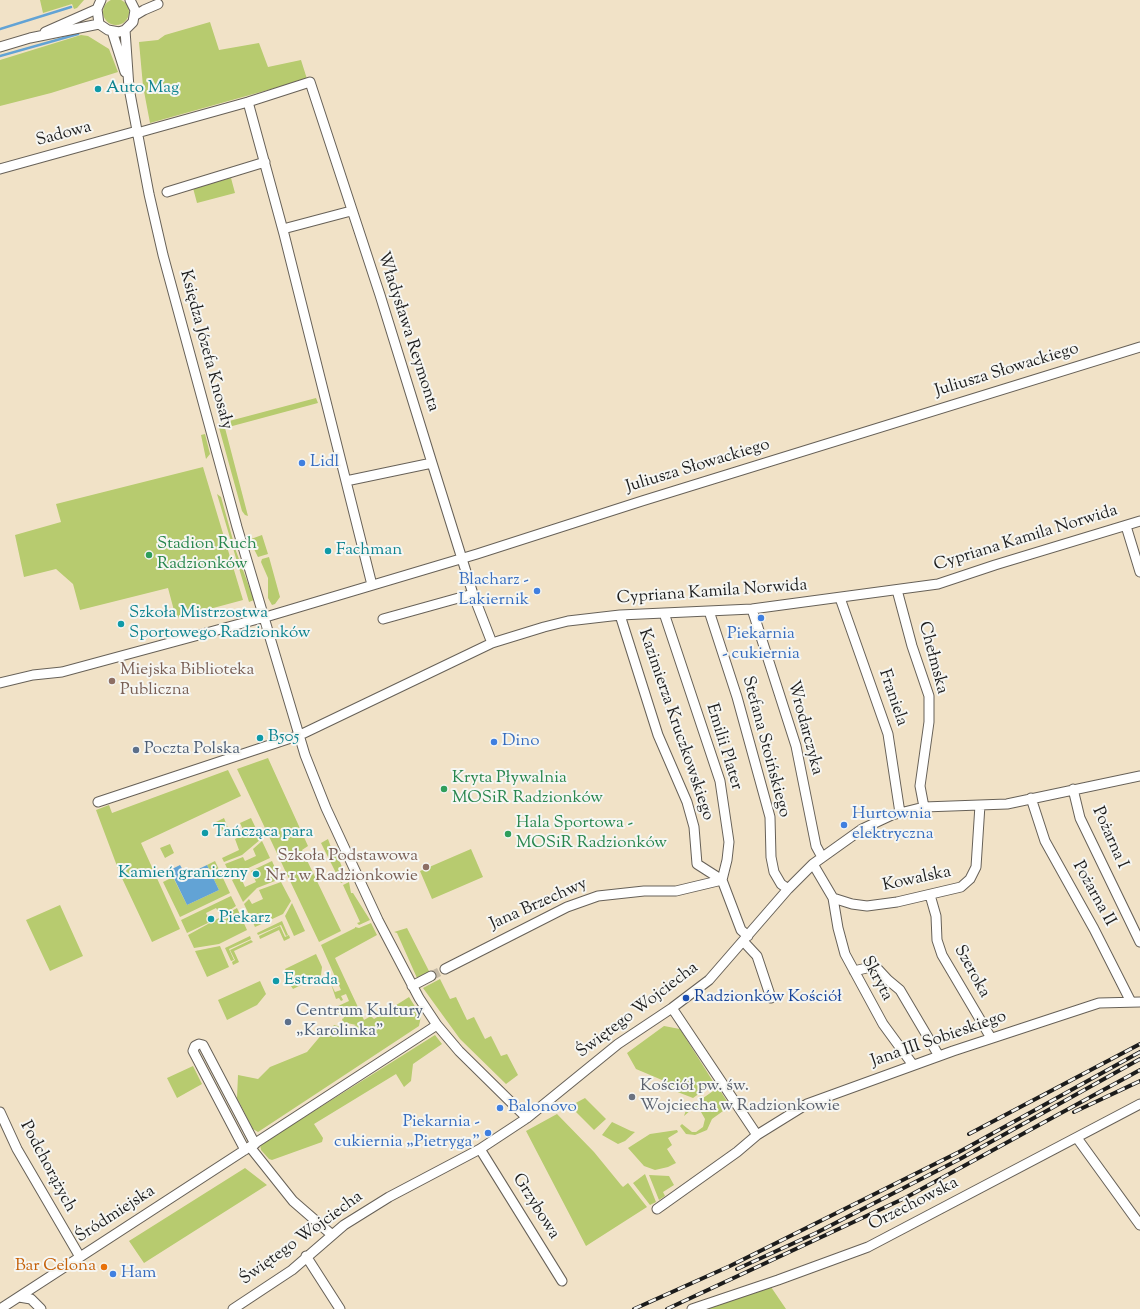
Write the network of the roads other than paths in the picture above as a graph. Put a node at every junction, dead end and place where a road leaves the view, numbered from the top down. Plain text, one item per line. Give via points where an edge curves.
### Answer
1 (101, 0) edge
2 (130, 0) edge
3 (158, 4) dead end
4 (97, 9) junction
5 (134, 16) junction
6 (99, 24) junction
7 (126, 30) junction
8 (112, 31) junction
9 (30, 38) junction
10 (0, 47) edge
11 (129, 88) junction
12 (248, 102) junction
13 (137, 132) junction
14 (265, 162) junction
15 (0, 169) edge
16 (167, 192) dead end
17 (351, 211) junction
18 (283, 229) junction
19 (1140, 347) edge
20 (432, 463) junction
21 (346, 481) junction
22 (1140, 521) edge
23 (1126, 526) junction
24 (462, 558) junction
25 (1140, 572) edge
26 (372, 585) junction
27 (897, 590) junction
28 (473, 594) junction
29 (840, 598) junction
30 (752, 609) junction
31 (709, 611) junction
32 (664, 613) junction
33 (620, 615) junction
34 (264, 616) junction
35 (383, 620) dead end
36 (492, 643) junction
37 (0, 683) edge
38 (300, 735) junction
39 (1140, 776) edge
40 (1073, 789) junction
41 (1031, 798) junction
42 (98, 802) dead end
43 (980, 804) junction
44 (924, 807) junction
45 (900, 813) junction
46 (822, 857) junction
47 (813, 864) junction
48 (722, 880) junction
49 (788, 889) junction
50 (930, 895) junction
51 (833, 898) junction
52 (746, 938) junction
53 (1140, 942) edge
54 (445, 969) tunnel mouth
55 (854, 971) junction
56 (430, 976) tunnel mouth
57 (412, 986) junction
58 (771, 998) dead end
59 (1136, 1002) edge
60 (672, 1008) junction
61 (437, 1026) junction
62 (991, 1038) junction
63 (939, 1056) junction
64 (913, 1066) junction
65 (1140, 1104) edge
66 (0, 1112) edge
67 (527, 1118) junction
68 (757, 1136) junction
69 (1077, 1138) junction
70 (250, 1147) junction
71 (480, 1148) junction
72 (657, 1209) dead end
73 (1140, 1226) edge
74 (331, 1234) junction
75 (306, 1256) junction
76 (80, 1257) junction
77 (562, 1282) dead end
78 (19, 1297) junction
79 (3, 1308) edge
80 (41, 1309) edge
81 (233, 1309) edge
82 (340, 1309) edge
83 (692, 1309) edge

1 - 4 street
2 - 5 street via 135,10
3 - 5 street
4 - 6 street
4 - 9 street
5 - 7 street
6 - 8 street
6 - 9 street
7 - 8 street
7 - 11 street, Księdza Józefa Knosały
8 - 11 street, Księdza Józefa Knosały
9 - 10 street
11 - 13 street, Księdza Józefa Knosały
12 - 13 street, Władysława Reymonta
12 - 14 street
12 - 17 street, Władysława Reymonta via 310,82
13 - 15 street, Sadowa
13 - 34 street, Księdza Józefa Knosały via 174,296
14 - 16 street
14 - 18 street
17 - 18 street
17 - 20 street, Władysława Reymonta
18 - 21 street
19 - 24 street, Juliusza Słowackiego
20 - 21 street
20 - 24 street, Władysława Reymonta
21 - 26 street
22 - 23 street, Cypriana Kamila Norwida
23 - 25 street
23 - 27 street, Cypriana Kamila Norwida via 938,584
24 - 26 street, Juliusza Słowackiego
24 - 28 street, Władysława Reymonta
26 - 34 street, Juliusza Słowackiego
27 - 29 street, Cypriana Kamila Norwida
27 - 44 street, Chełmska via 929,696 929,722 920,786
28 - 35 street
28 - 36 street, Władysława Reymonta
29 - 30 street, Cypriana Kamila Norwida
29 - 45 street, Franiela via 888,734
30 - 31 street, Cypriana Kamila Norwida
30 - 46 street, Wrodarczyka via 796,746 816,846
31 - 32 street, Cypriana Kamila Norwida
31 - 49 street, Stefana Stoińskiego via 737,697 770,817 774,872 781,884
32 - 33 street, Cypriana Kamila Norwida
32 - 48 street, Emilii Plater via 720,781 729,842
33 - 36 street, Cypriana Kamila Norwida via 568,621
33 - 48 street, Kazimierza Kruczkowskiego via 658,735 687,802 694,827 697,864
34 - 37 street via 62,672 33,675
34 - 38 street, Księdza Józefa Knosały
36 - 38 street, Cypriana Kamila Norwida
38 - 42 street
38 - 57 street, Księdza Józefa Knosały via 305,755 326,808
39 - 40 street, Świętego Wojciecha
40 - 41 street, Świętego Wojciecha
40 - 53 street, Pożarna I via 1080,818
41 - 43 street, Świętego Wojciecha via 1007,804
41 - 59 street, Pożarna II via 1045,840
43 - 44 street, Świętego Wojciecha
43 - 50 street, Kowalska via 976,867 970,879 961,888
44 - 45 street, Świętego Wojciecha
45 - 46 street, Świętego Wojciecha via 862,829
46 - 47 street, Świętego Wojciecha
47 - 49 street, Świętego Wojciecha
47 - 51 street
48 - 52 street
48 - 54 street, Jana Brzechwy via 676,891 644,891 598,896 567,907
49 - 52 street, Świętego Wojciecha
50 - 51 street, Kowalska via 867,906
50 - 62 street, Szeroka via 942,955
51 - 55 street, Skryta via 845,954
52 - 58 street via 757,956
52 - 60 street, Świętego Wojciecha via 709,980
55 - 63 street via 875,966 900,990
55 - 64 street, Skryta via 883,1024
56 - 57 street
57 - 61 street, Księdza Józefa Knosały
59 - 62 street, Jana III Sobieskiego via 1099,1003
60 - 67 street, Świętego Wojciecha via 618,1044
60 - 68 street
61 - 67 street, Księdza Józefa Knosały
61 - 70 street, Śródmiejska
62 - 63 street, Jana III Sobieskiego
63 - 64 street, Jana III Sobieskiego
64 - 68 street, Jana III Sobieskiego via 807,1104
65 - 69 street, Orzechowska
66 - 76 street, Podchorążych via 18,1149
67 - 71 street, Świętego Wojciecha
68 - 72 street, Jana III Sobieskiego
69 - 73 street
69 - 83 street, Orzechowska via 868,1246
70 - 70 street via 203,1045 195,1046 193,1051
70 - 74 street via 293,1201
70 - 76 street, Śródmiejska
71 - 74 street, Świętego Wojciecha via 389,1196
71 - 77 street, Grzybowa
74 - 75 street, Świętego Wojciecha
75 - 81 street, Świętego Wojciecha via 292,1270
75 - 82 street
76 - 78 street, Śródmiejska
78 - 79 street, Śródmiejska
78 - 80 street via 31,1299

